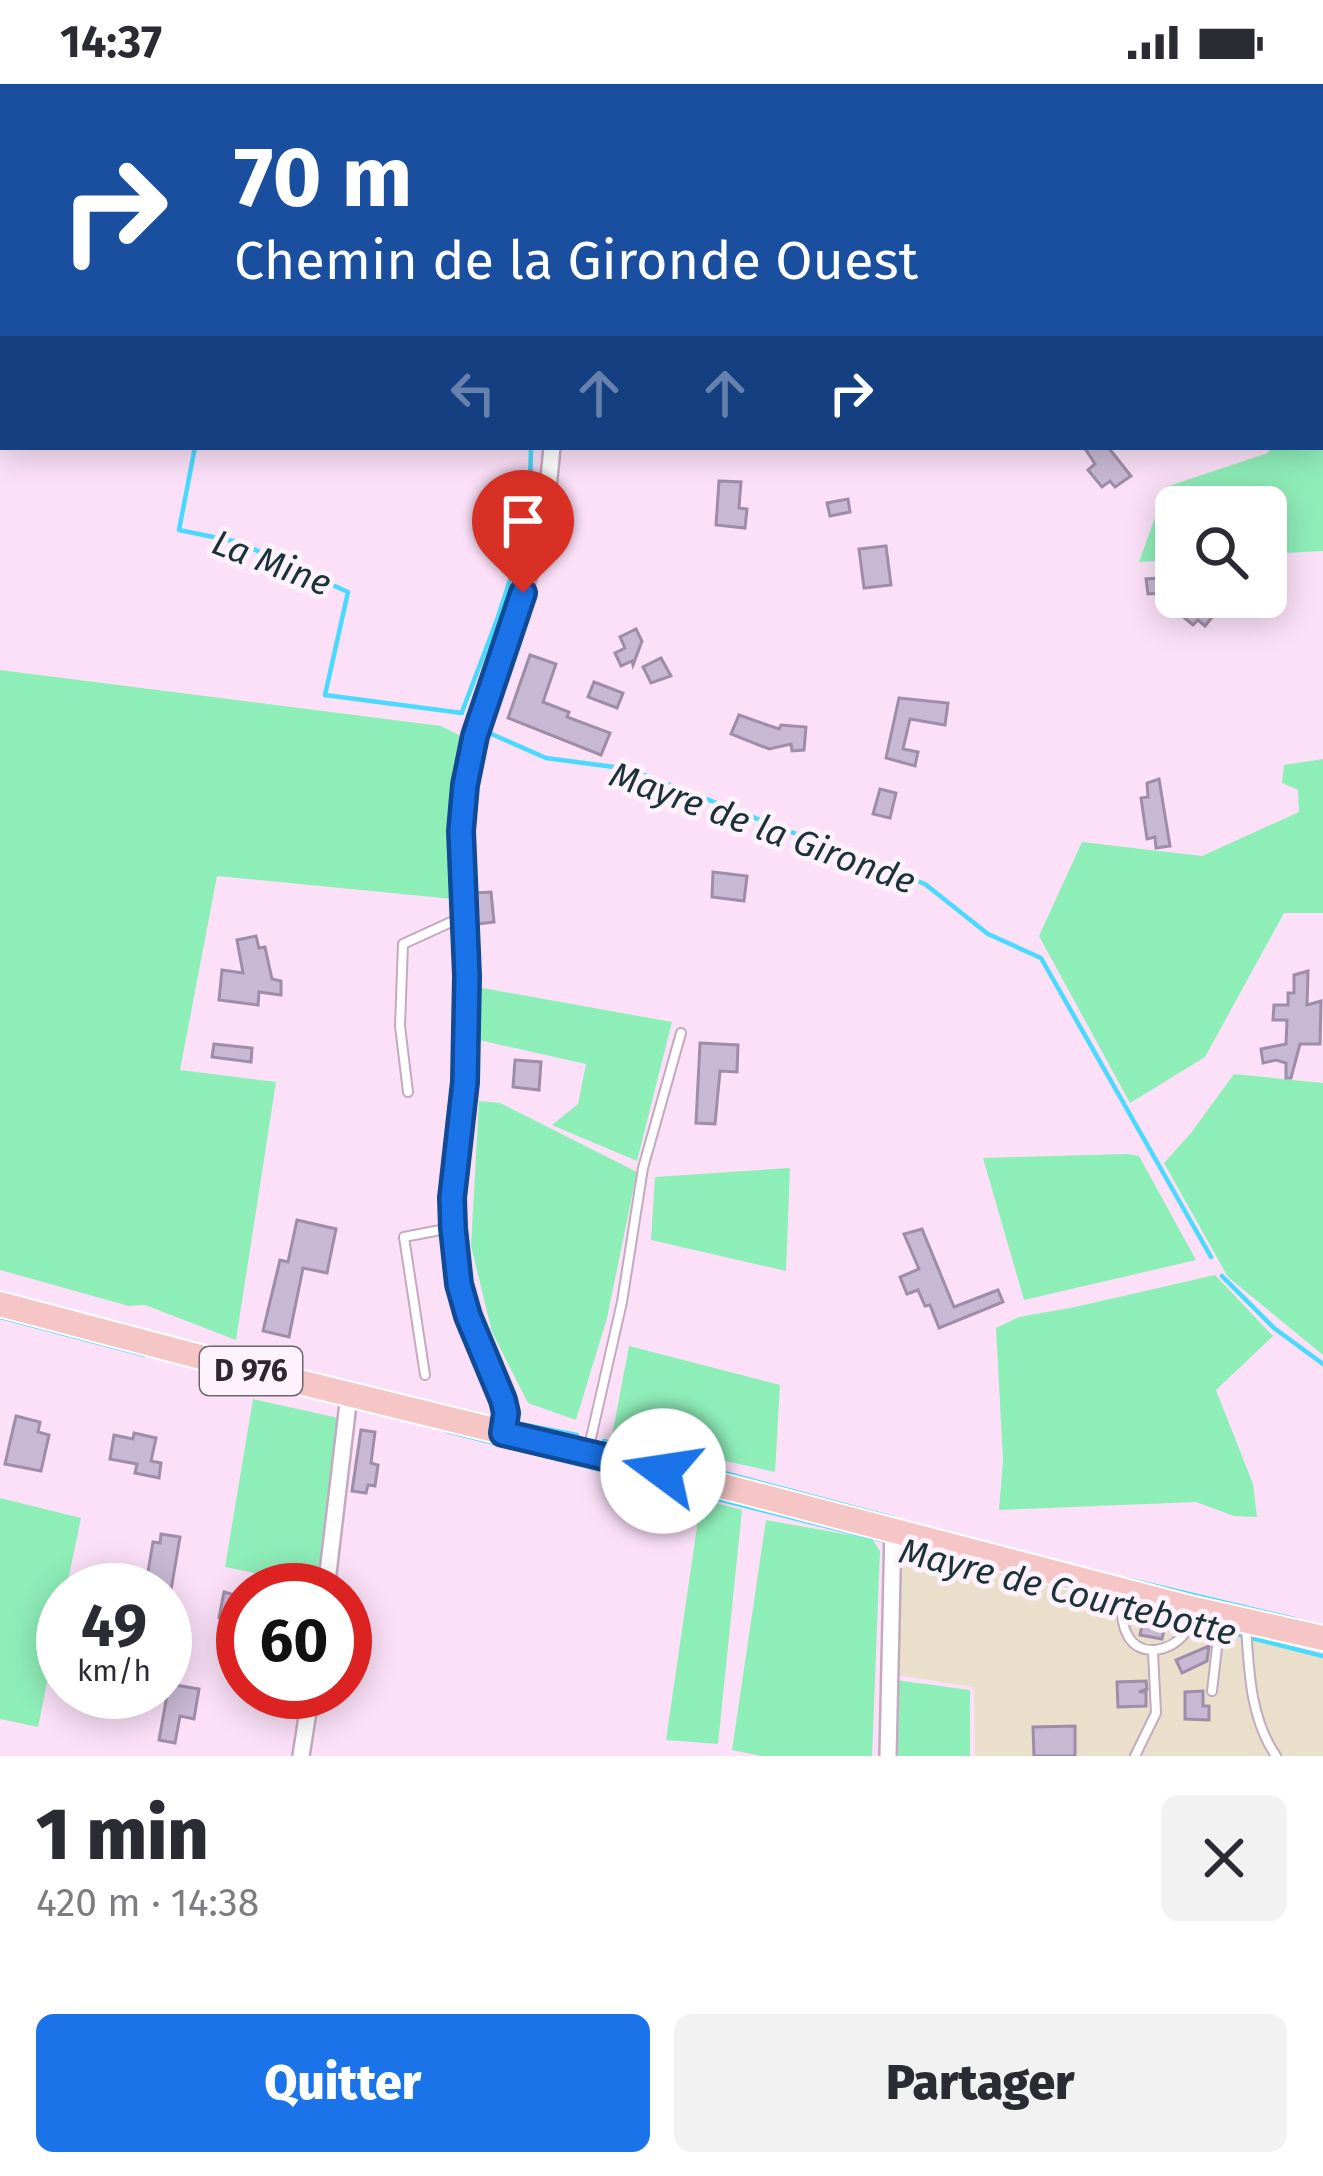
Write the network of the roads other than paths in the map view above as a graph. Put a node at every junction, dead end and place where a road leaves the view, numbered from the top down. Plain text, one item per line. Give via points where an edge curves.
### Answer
1 (552, 450) edge
2 (464, 916) junction
3 (681, 1033) dead end
4 (408, 1092) dead end
5 (453, 1228) junction
6 (0, 1304) edge
7 (425, 1375) dead end
8 (350, 1395) junction
9 (503, 1433) junction
10 (588, 1452) junction
11 (893, 1529) junction
12 (329, 1563) edge
13 (1120, 1589) junction
14 (1194, 1609) junction
15 (1233, 1618) junction
16 (1323, 1638) edge
17 (1153, 1652) junction
18 (1211, 1691) dead end
19 (307, 1719) edge
20 (301, 1756) edge
21 (888, 1756) edge
22 (1135, 1756) edge
23 (1276, 1756) edge

1 - 2 street via 536,555 468,769
2 - 4 lane via 403,944
2 - 5 street via 465,1082
3 - 10 lane via 643,1168
5 - 7 lane via 404,1237
5 - 9 street via 468,1316 503,1400
6 - 8 main road, D 976
8 - 9 main road, D 976
8 - 12 street
9 - 10 main road, D 976
10 - 11 main road, D 976
11 - 13 main road, D 976
11 - 21 street
13 - 14 main road, D 976
13 - 17 lane via 1129,1640
14 - 15 main road, D 976
14 - 17 lane via 1186,1632
15 - 16 main road, D 976
15 - 18 lane
15 - 23 lane via 1262,1735
17 - 22 lane via 1156,1714
19 - 20 street

